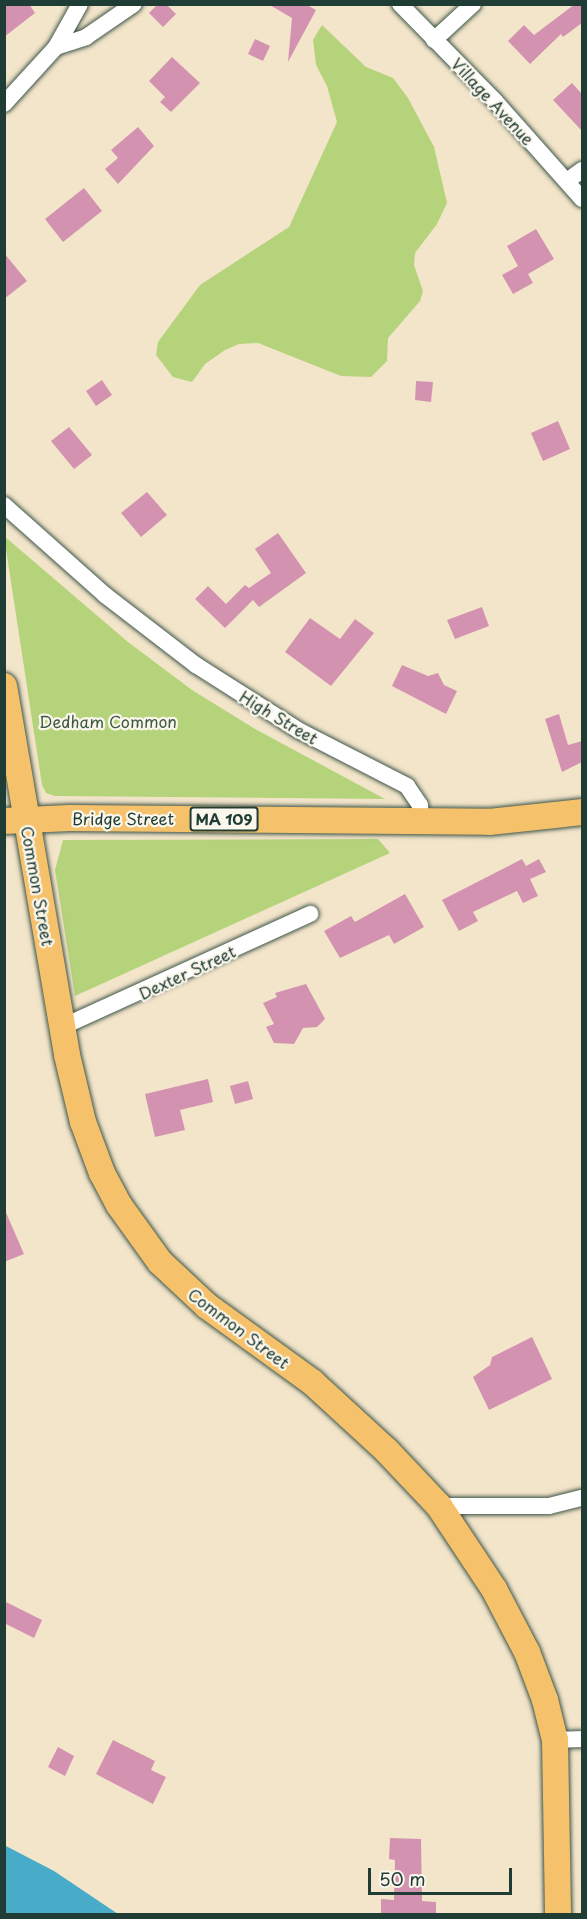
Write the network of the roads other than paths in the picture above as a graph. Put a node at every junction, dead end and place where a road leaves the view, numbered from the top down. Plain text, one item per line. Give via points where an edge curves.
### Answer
1 (80, 4) edge
2 (134, 4) edge
3 (400, 4) edge
4 (473, 4) edge
5 (434, 40) junction
6 (56, 47) junction
7 (4, 104) edge
8 (582, 170) edge
9 (567, 181) junction
10 (582, 199) edge
11 (4, 505) edge
12 (4, 686) edge
13 (582, 812) edge
14 (16, 820) edge
15 (421, 821) junction
16 (310, 914) dead end
17 (62, 1027) junction
18 (582, 1498) edge
19 (439, 1506) junction
20 (582, 1739) edge
21 (555, 1740) junction
22 (558, 1914) edge

1 - 6 street
2 - 6 street via 86,37
3 - 5 street, Village Avenue
4 - 5 street
5 - 9 street, Village Avenue
6 - 7 street
8 - 9 street
9 - 10 street, Village Avenue
11 - 15 street, High Street via 105,595 196,665 298,730 407,786 420,805
12 - 14 main road, Common Street
13 - 15 main road, MA 109 via 514,821
14 - 15 main road, Bridge Street / MA 109
14 - 17 main road, Common Street
16 - 17 street, Dexter Street
17 - 19 main road, Common Street via 94,1157 114,1197 150,1249 207,1306 312,1382
18 - 19 street via 549,1506
19 - 21 main road, Common Street via 494,1589 527,1652
20 - 21 street
21 - 22 main road, Common Street

